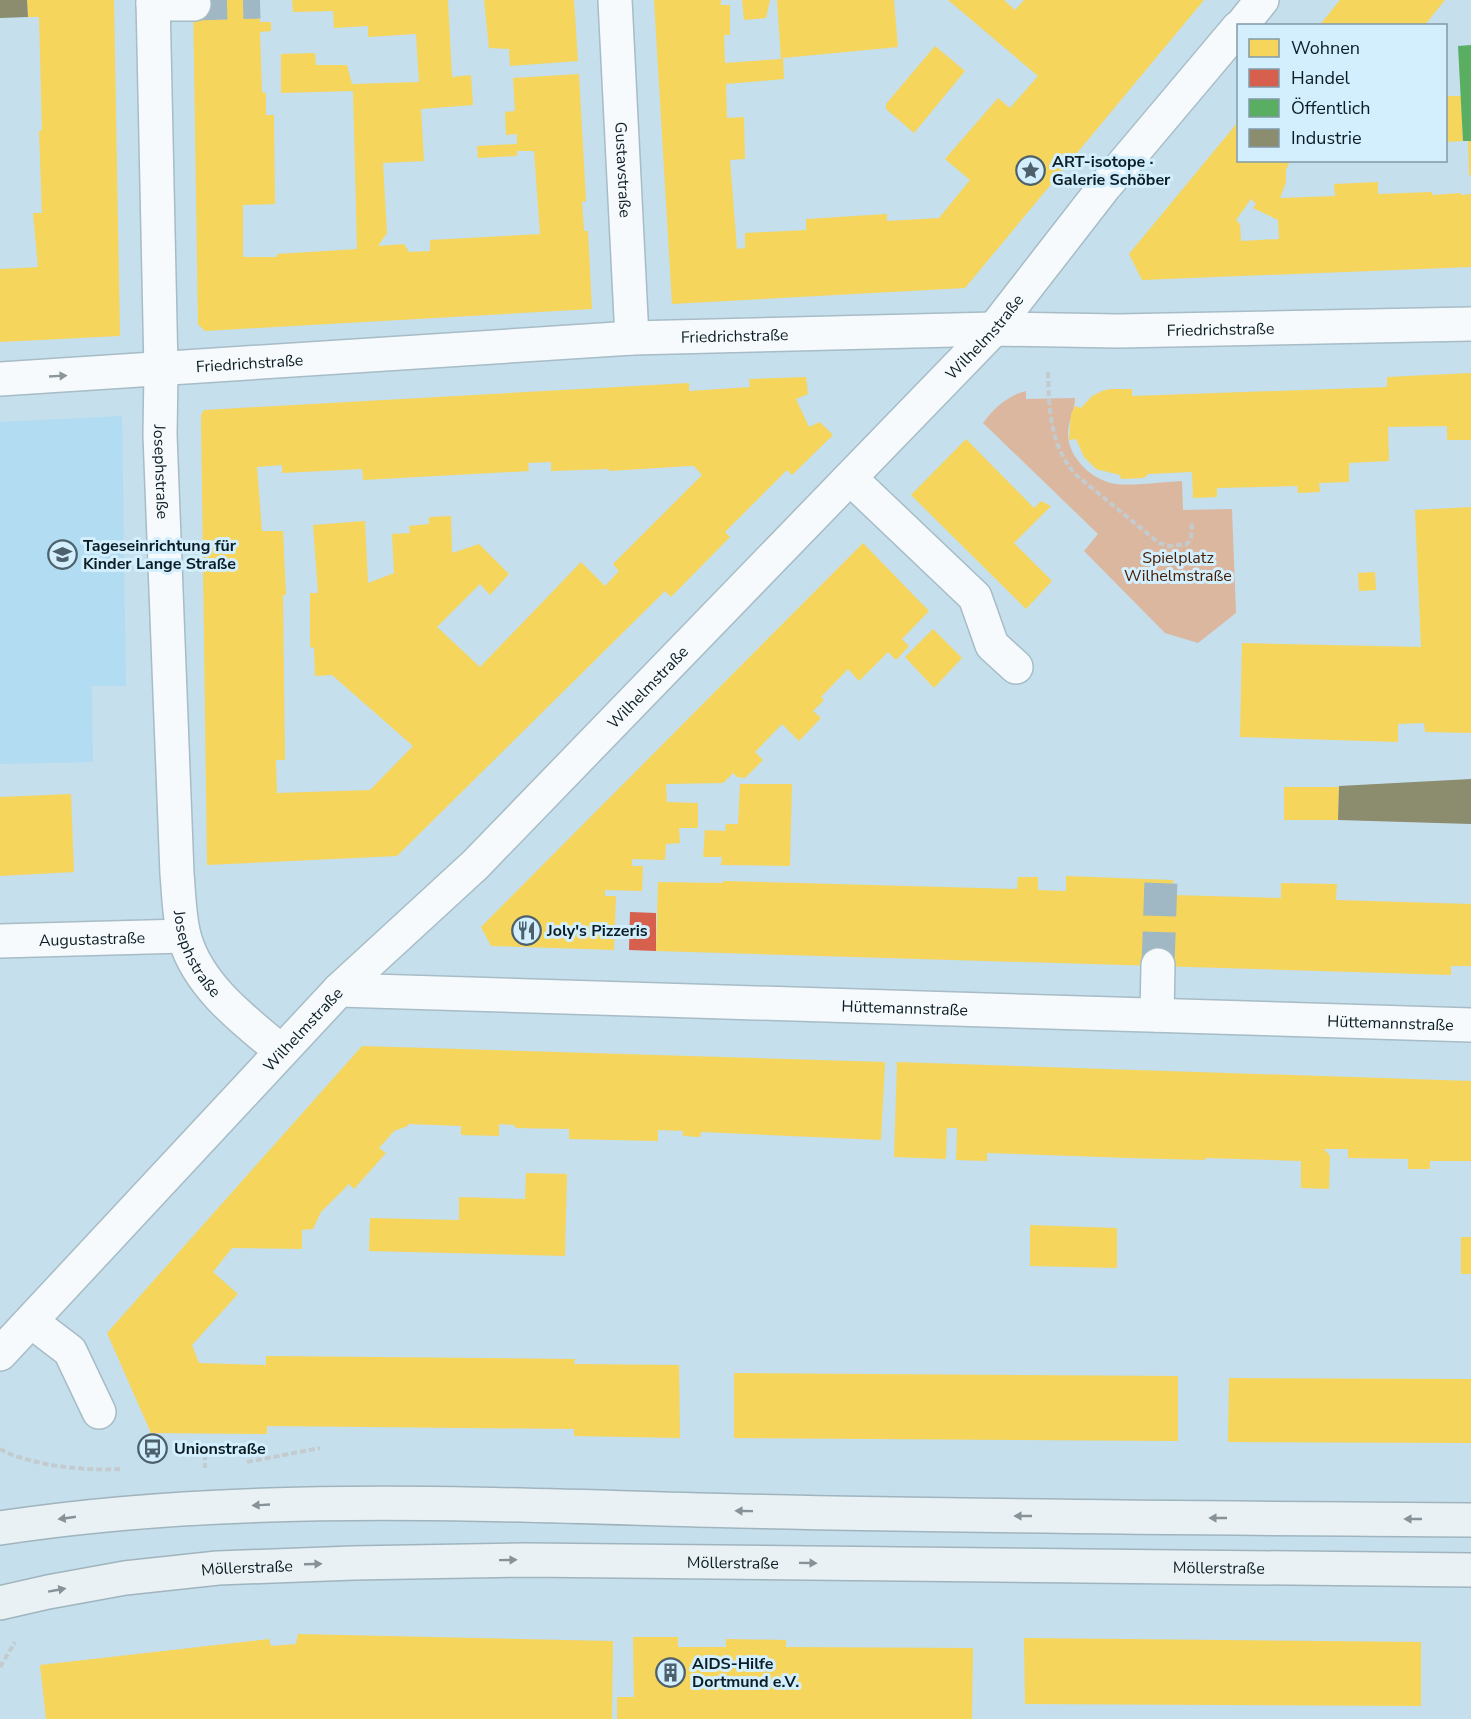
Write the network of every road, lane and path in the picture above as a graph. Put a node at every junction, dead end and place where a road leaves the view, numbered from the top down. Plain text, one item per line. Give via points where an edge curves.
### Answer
1 (615, 0) edge
2 (1262, 0) edge
3 (153, 2) edge
4 (194, 4) dead end
5 (1242, 24) edge
6 (1237, 31) edge
7 (1471, 324) edge
8 (994, 329) junction
9 (1047, 330) junction
10 (633, 339) junction
11 (161, 370) junction
12 (0, 379) edge
13 (849, 478) junction
14 (1192, 522) dead end
15 (1016, 668) dead end
16 (184, 936) junction
17 (0, 941) edge
18 (1158, 965) tunnel mouth
19 (339, 990) junction
20 (1157, 1015) junction
21 (1471, 1025) edge
22 (281, 1051) junction
23 (32, 1322) junction
24 (0, 1354) edge
25 (99, 1412) dead end
26 (320, 1448) dead end
27 (0, 1449) edge
28 (205, 1454) dead end
29 (240, 1463) dead end
30 (126, 1469) dead end
31 (194, 1470) dead end
32 (1471, 1520) edge
33 (0, 1528) edge
34 (1471, 1570) edge
35 (0, 1604) edge
36 (17, 1640) dead end
37 (0, 1666) edge

1 - 10 street, Gustavstraße
2 - 5 street, Wilhelmstraße
3 - 4 street
3 - 11 street, Josephstraße
6 - 8 street, Wilhelmstraße via 1105,186
7 - 9 street, Friedrichstraße
8 - 9 street, Friedrichstraße
8 - 10 street, Friedrichstraße
8 - 13 street, Wilhelmstraße
9 - 14 path via 1051,424 1067,466 1159,543 1187,544
10 - 11 street, Friedrichstraße
12 -> 11 street, Friedrichstraße
11 - 16 street, Josephstraße via 160,435 177,874
13 - 15 street via 975,597 992,645
13 - 19 street, Wilhelmstraße via 475,864
16 - 17 street, Augustastraße
16 - 22 street, Josephstraße via 192,958 211,986
18 - 20 street
19 - 20 street, Hüttemannstraße
19 - 22 street, Wilhelmstraße
20 - 21 street, Hüttemannstraße
22 - 23 street, Wilhelmstraße
23 - 24 street, Wilhelmstraße
23 - 25 street via 70,1351
26 - 29 path
27 - 30 path via 39,1461 95,1470
28 - 31 path via 206,1470
32 -> 33 main road via 915,1515 292,1503 72,1517
35 -> 34 main road, Möllerstraße via 125,1578 218,1568 353,1563 526,1560
36 - 37 path

